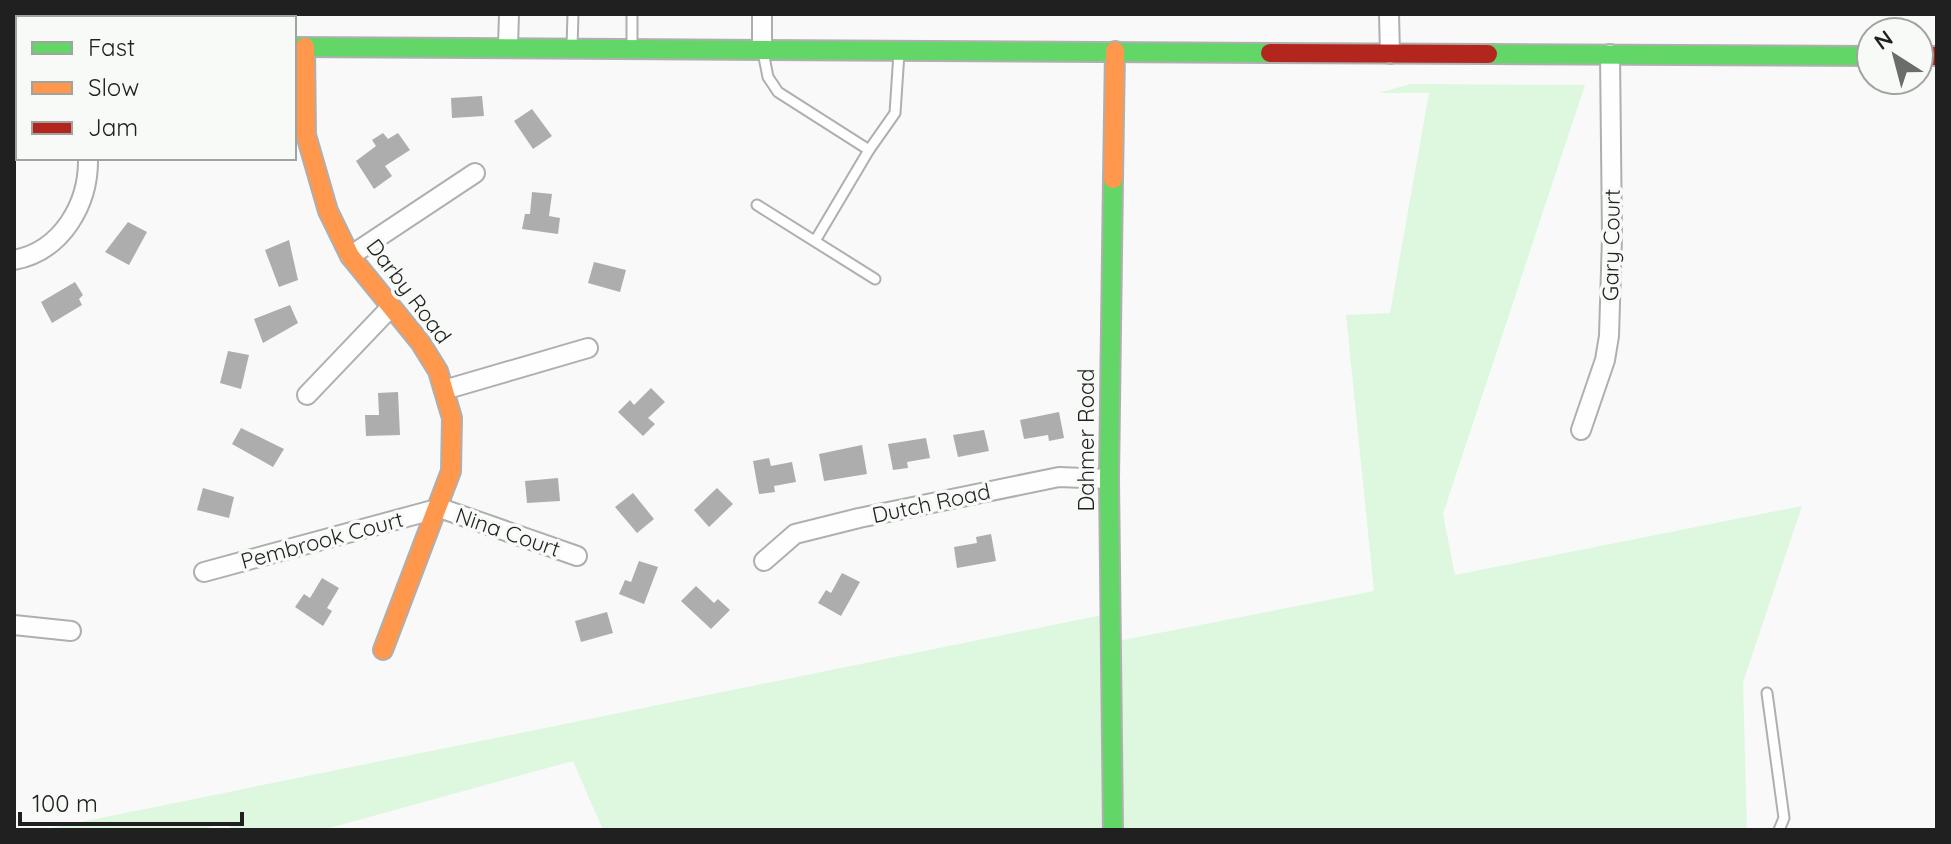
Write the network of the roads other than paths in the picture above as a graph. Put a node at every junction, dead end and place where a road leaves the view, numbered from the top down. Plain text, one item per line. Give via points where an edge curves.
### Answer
1 (509, 14) edge
2 (573, 14) edge
3 (632, 14) edge
4 (762, 14) edge
5 (1389, 14) edge
6 (508, 46) junction
7 (299, 47) edge
8 (572, 47) junction
9 (632, 47) junction
10 (762, 48) junction
11 (899, 49) junction
12 (1115, 51) junction
13 (1390, 54) junction
14 (1610, 54) junction
15 (1855, 56) edge
16 (869, 150) junction
17 (88, 160) edge
18 (475, 173) dead end
19 (757, 205) dead end
20 (815, 241) junction
21 (350, 256) junction
22 (14, 260) edge
23 (875, 279) dead end
24 (391, 307) junction
25 (588, 348) dead end
26 (444, 390) junction
27 (307, 395) dead end
28 (1581, 430) dead end
29 (1109, 479) junction
30 (440, 508) junction
31 (577, 556) dead end
32 (764, 561) dead end
33 (204, 572) dead end
34 (14, 625) edge
35 (71, 631) dead end
36 (383, 650) dead end
37 (1767, 693) dead end
38 (1113, 830) edge
39 (1779, 830) edge

1 - 6 street
2 - 8 lane
3 - 9 lane
4 - 10 street
5 - 13 street
6 - 7 main road
6 - 8 main road
7 - 21 main road, Darby Road via 306,135 328,211
8 - 9 main road
9 - 10 main road
10 - 11 main road
10 - 16 lane via 768,77 778,92
11 - 12 main road
11 - 16 lane via 895,113
12 - 13 main road
12 - 29 main road, Dahmer Road
13 - 14 main road
14 - 15 main road
14 - 28 street, Gary Court via 1609,336
16 - 20 lane
17 - 22 street via 79,211 53,241
18 - 21 street
19 - 20 lane
20 - 23 lane
21 - 24 main road, Darby Road
24 - 26 main road, Darby Road via 420,342
24 - 27 street
25 - 26 street
26 - 30 main road, Darby Road via 452,418 451,471
29 - 32 street, Dutch Road via 1059,477 859,518 795,534
29 - 38 main road, Dahmer Road
30 - 31 street, Nina Court
30 - 33 street, Pembrook Court
30 - 36 main road, Darby Road
34 - 35 street
37 - 39 lane via 1784,818

